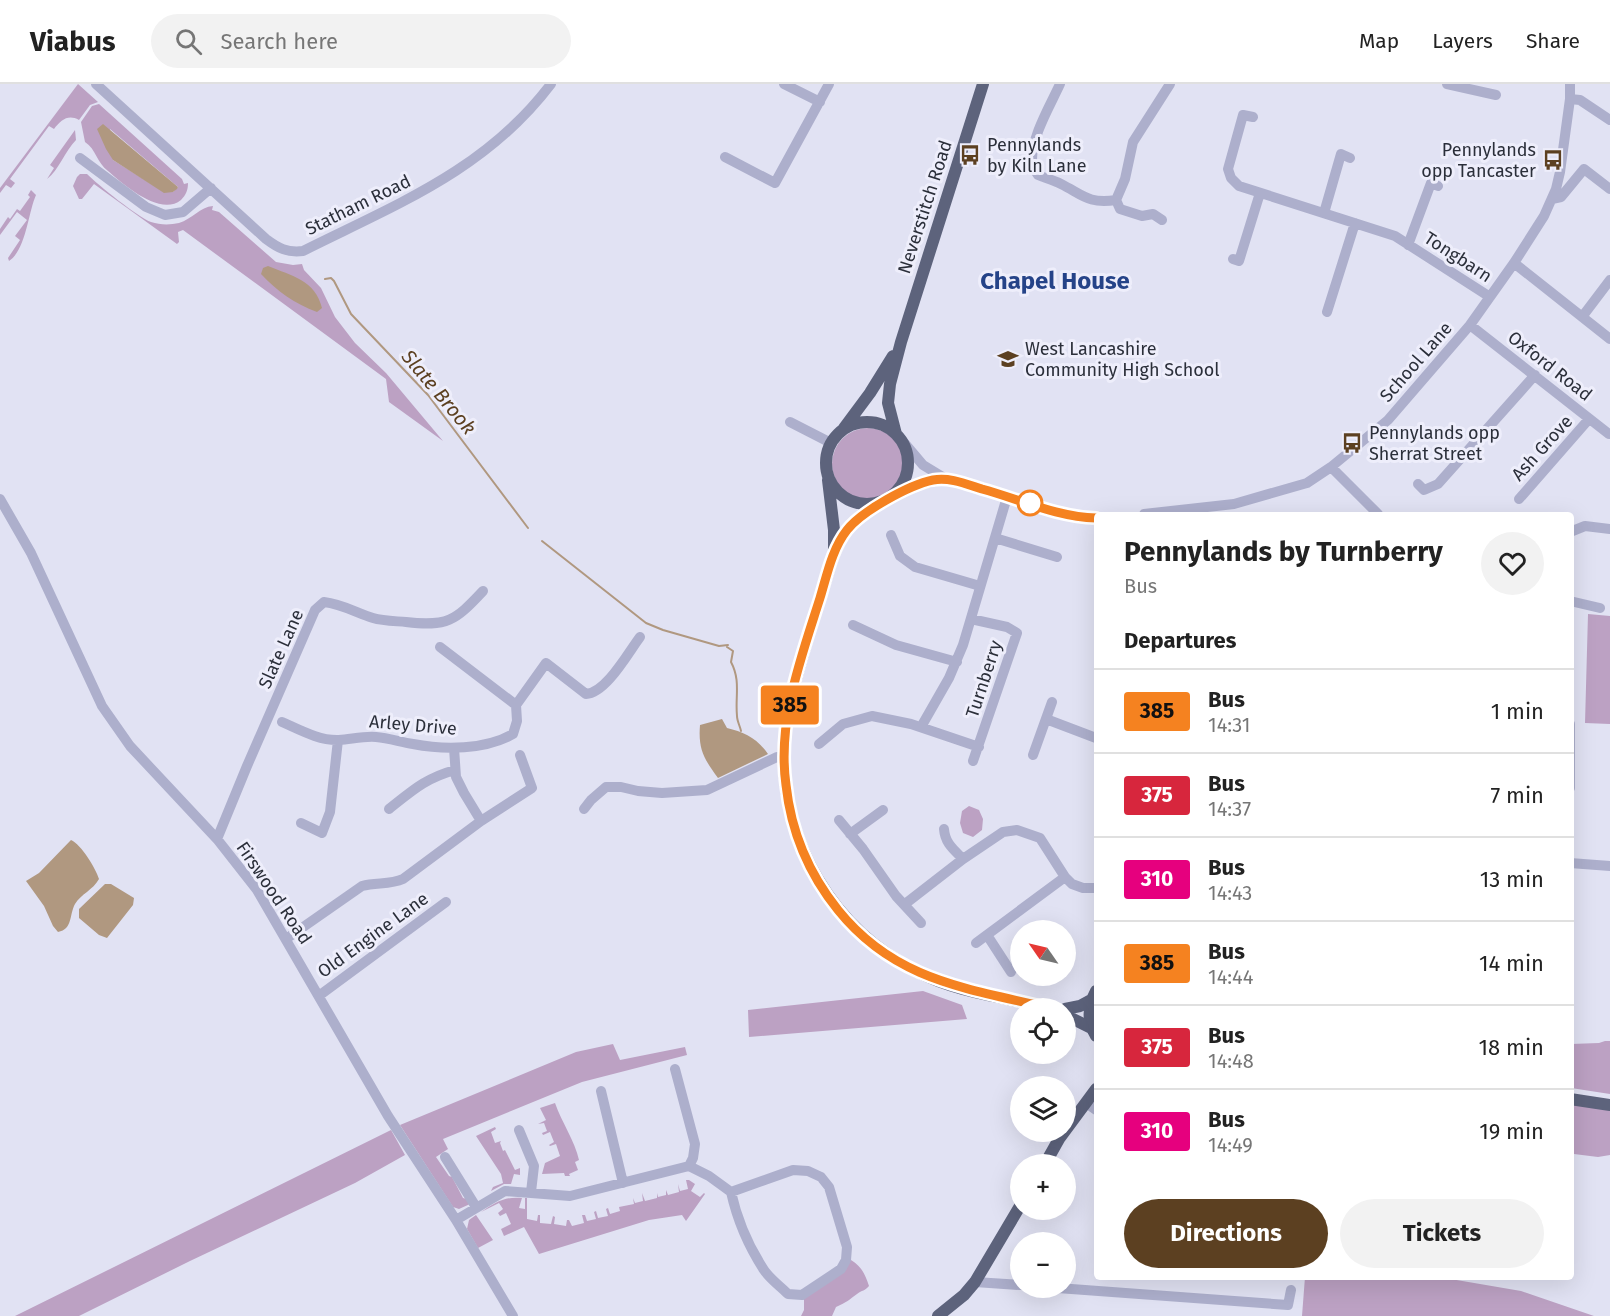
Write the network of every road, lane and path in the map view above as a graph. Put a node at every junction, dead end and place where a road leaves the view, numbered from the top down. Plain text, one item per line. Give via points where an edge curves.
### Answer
1 (96, 84) edge
2 (551, 84) edge
3 (784, 84) edge
4 (829, 84) edge
5 (983, 84) edge
6 (1060, 84) edge
7 (1170, 84) edge
8 (1447, 84) edge
9 (1570, 84) edge
10 (1496, 95) dead end
11 (1570, 99) junction
12 (820, 102) junction
13 (1253, 117) dead end
14 (1610, 120) edge
15 (80, 158) dead end
16 (725, 158) dead end
17 (1350, 158) dead end
18 (1438, 186) dead end
19 (211, 188) junction
20 (1610, 189) edge
21 (1260, 193) junction
22 (1552, 199) junction
23 (1116, 200) junction
24 (1324, 213) junction
25 (1162, 220) dead end
26 (1355, 223) junction
27 (1408, 244) junction
28 (1233, 260) dead end
29 (1514, 264) junction
30 (1610, 280) edge
31 (1490, 297) junction
32 (1327, 312) dead end
33 (1582, 317) junction
34 (1470, 325) junction
35 (1610, 339) edge
36 (901, 342) junction
37 (1535, 375) junction
38 (1590, 419) junction
39 (790, 422) dead end
40 (842, 430) junction
41 (1609, 434) edge
42 (899, 436) junction
43 (831, 443) junction
44 (1331, 467) junction
45 (828, 476) junction
46 (946, 479) junction
47 (1418, 484) dead end
48 (1007, 496) junction
49 (0, 499) edge
50 (1519, 499) dead end
51 (883, 501) junction
52 (1162, 512) edge
53 (1376, 512) edge
54 (1094, 518) edge
55 (1610, 529) edge
56 (1574, 530) edge
57 (891, 535) dead end
58 (995, 538) junction
59 (834, 554) junction
60 (1057, 557) dead end
61 (980, 586) junction
62 (483, 591) dead end
63 (1574, 602) edge
64 (1600, 608) dead end
65 (971, 619) junction
66 (853, 625) dead end
67 (640, 637) dead end
68 (440, 647) dead end
69 (957, 662) junction
70 (1053, 702) dead end
71 (516, 705) junction
72 (1046, 719) junction
73 (282, 722) dead end
74 (921, 727) junction
75 (1094, 737) edge
76 (338, 740) junction
77 (819, 744) dead end
78 (979, 747) junction
79 (454, 748) junction
80 (520, 755) dead end
81 (1033, 755) dead end
82 (777, 758) dead end
83 (973, 761) dead end
84 (455, 770) junction
85 (389, 809) dead end
86 (584, 809) dead end
87 (884, 810) dead end
88 (839, 820) dead end
89 (482, 821) junction
90 (301, 824) dead end
91 (945, 828) dead end
92 (850, 834) junction
93 (217, 839) junction
94 (963, 859) junction
95 (1574, 863) edge
96 (1610, 866) edge
97 (1065, 877) junction
98 (1094, 888) edge
99 (446, 903) dead end
100 (905, 904) junction
101 (921, 923) dead end
102 (987, 935) junction
103 (286, 939) junction
104 (976, 943) dead end
105 (1010, 970) edge
106 (320, 995) junction
107 (1094, 995) edge
108 (1010, 999) edge
109 (1076, 1007) edge
110 (1076, 1022) edge
111 (1094, 1033) edge
112 (675, 1069) dead end
113 (601, 1091) dead end
114 (1574, 1100) edge
115 (1610, 1105) edge
116 (1091, 1106) edge
117 (519, 1130) dead end
118 (1051, 1154) edge
119 (445, 1157) dead end
120 (689, 1166) junction
121 (623, 1183) junction
122 (531, 1192) junction
123 (731, 1192) junction
124 (476, 1207) junction
125 (456, 1220) junction
126 (1012, 1220) edge
127 (975, 1282) junction
128 (1010, 1284) edge
129 (1076, 1289) edge
130 (1291, 1290) dead end
131 (513, 1316) edge
132 (938, 1316) edge

1 - 19 street, Statham Road
2 - 19 street, Statham Road via 509,132 474,160 431,187 303,251 286,251 276,246
3 - 12 street
4 - 12 street
5 - 36 main road, Neverstitch Road
6 - 23 street via 1037,136 1032,164 1038,175 1091,201
7 - 23 street via 1133,142
8 - 10 street
9 - 11 street, School Lane
11 - 14 street via 1580,100
11 - 22 street, School Lane via 1560,172
12 - 16 street via 775,183
13 - 21 street, Tongbarn via 1243,115 1228,169 1239,186
15 - 19 street via 146,207 165,215 183,212
17 - 24 street via 1341,154
18 - 27 street, Tongbarn via 1431,183
20 - 22 street via 1584,169 1561,197
21 - 24 street, Tongbarn
21 - 28 street via 1239,261
22 - 29 street, School Lane
23 - 25 street via 1120,209 1142,216 1153,214
24 - 26 street, Tongbarn
26 - 27 street, Tongbarn
26 - 32 street
27 - 31 street, Tongbarn
29 - 31 street, School Lane
29 - 33 street
30 - 33 street
31 - 34 street, School Lane
33 - 35 street
34 - 37 street, Oxford Road
34 - 44 street, School Lane via 1388,420
36 - 40 main road, Neverstitch Road
36 - 42 main road, Neverstitch Road via 888,403
37 - 38 street, Oxford Road
37 - 47 street via 1438,484 1424,490
38 - 41 street, Oxford Road
38 - 50 street, Ash Grove
39 - 43 street
40 - 42 main road via 852,424 876,423
40 - 43 main road
42 - 46 street via 923,465
42 - 51 main road via 907,452 906,479
43 - 45 main road via 827,453
44 - 52 street, School Lane via 1307,483 1247,501
44 - 53 street
45 - 51 main road via 833,487 847,499 865,505
45 - 59 main road
46 - 48 street
46 - 51 street via 922,484
48 - 54 street via 1070,516
48 - 58 street, Turnberry
49 - 93 street, Firswood Road via 31,553 102,706 130,746
51 - 59 main road via 846,531
55 - 56 street via 1585,526
57 - 61 street via 900,556 915,567
58 - 60 street
58 - 61 street, Turnberry
59 - 108 main road via 794,684 785,733 785,782 791,819 804,855 839,911 898,962 951,985
61 - 65 street, Turnberry
62 - 93 street, Slate Lane via 463,612 447,622 431,625 375,619 334,603 324,602 315,610
63 - 64 street
65 - 69 street, Turnberry
65 - 78 street, Turnberry via 1008,627 1017,633
66 - 69 street, Turnberry via 896,645
67 - 71 street via 603,687 593,694 586,694 546,663
68 - 71 street
69 - 74 street, Turnberry
70 - 72 street
71 - 79 street, Arley Drive via 513,734
72 - 75 street
72 - 81 street
73 - 76 street, Arley Drive
74 - 77 street, Turnberry via 872,716 843,724
74 - 78 street, Turnberry
76 - 79 street, Arley Drive via 373,736
76 - 90 street via 330,812 322,833
78 - 83 street, Turnberry
79 - 84 street
80 - 89 street via 532,788
82 - 86 street via 706,790 662,793 606,787
84 - 85 street via 434,776
84 - 89 street
87 - 92 street
88 - 92 street
89 - 103 street via 403,879 362,886
91 - 94 street via 949,846
92 - 100 street
93 - 103 street, Firswood Road via 257,890
94 - 97 street via 1003,832 1017,830 1040,838
94 - 100 street
95 - 96 street
97 - 98 street via 1077,886
97 - 102 street
99 - 106 street, Old Engine Lane
100 - 101 street
102 - 104 street
102 - 105 street
103 - 106 street, Firswood Road
106 - 125 street, Firswood Road via 388,1116
107 - 109 main road
107 - 111 main road via 1089,1010
110 - 111 main road
112 - 120 street via 696,1144
113 - 121 street
114 - 115 main road
116 - 118 main road via 1059,1139
117 - 122 street via 534,1166
119 - 124 street
120 - 121 street
120 - 123 street
121 - 122 street via 570,1196
122 - 124 street via 505,1191
123 - 123 street via 792,1170 821,1177 829,1187 847,1247 841,1269 802,1295 788,1294 765,1272 735,1210
124 - 125 street
125 - 131 street, Firswood Road
126 - 127 main road
127 - 128 street
127 - 132 main road
129 - 130 street via 1288,1305

